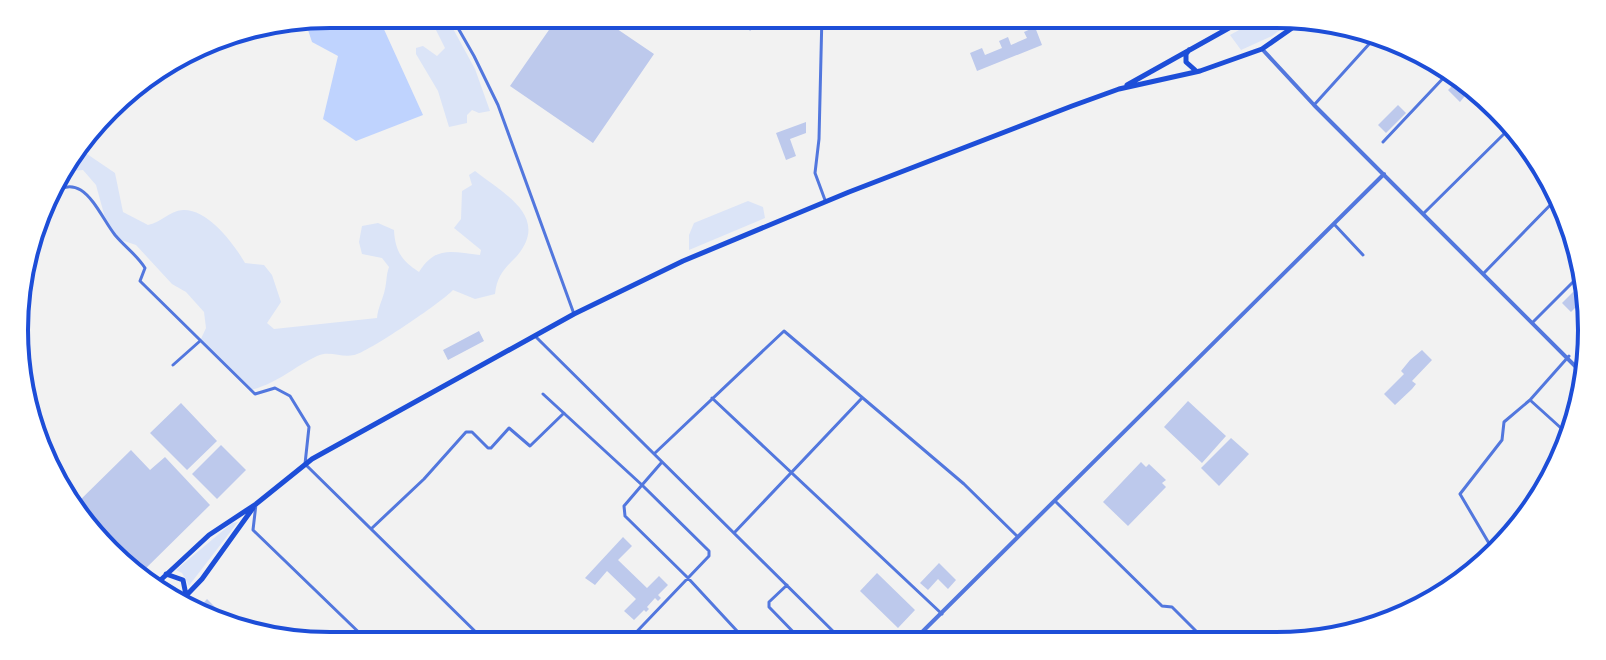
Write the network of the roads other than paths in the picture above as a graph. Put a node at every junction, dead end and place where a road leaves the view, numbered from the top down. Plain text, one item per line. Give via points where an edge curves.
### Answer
1 (458, 28) edge
2 (822, 28) edge
3 (1224, 28) edge
4 (1291, 29) edge
5 (1370, 43) edge
6 (1190, 49) junction
7 (1262, 49) junction
8 (1200, 71) junction
9 (1443, 78) edge
10 (1119, 89) junction
11 (1314, 105) junction
12 (1505, 133) edge
13 (1383, 142) dead end
14 (1384, 174) junction
15 (64, 187) edge
16 (826, 202) junction
17 (1551, 204) edge
18 (1423, 214) junction
19 (1334, 224) junction
20 (1363, 255) dead end
21 (1483, 274) junction
22 (1574, 281) edge
23 (574, 314) junction
24 (1532, 323) junction
25 (536, 337) junction
26 (200, 341) junction
27 (1568, 357) junction
28 (173, 365) dead end
29 (1575, 365) edge
30 (543, 394) dead end
31 (712, 398) junction
32 (862, 398) junction
33 (1530, 400) junction
34 (564, 413) junction
35 (1561, 428) edge
36 (655, 453) junction
37 (662, 462) junction
38 (305, 464) junction
39 (793, 472) junction
40 (642, 485) junction
41 (1055, 501) junction
42 (256, 504) junction
43 (371, 529) junction
44 (734, 533) junction
45 (1018, 537) junction
46 (1490, 545) dead end
47 (166, 574) junction
48 (688, 578) junction
49 (160, 580) edge
50 (787, 585) junction
51 (186, 596) joint
52 (942, 614) junction
53 (359, 632) edge
54 (476, 632) edge
55 (636, 632) edge
56 (738, 632) edge
57 (793, 632) edge
58 (834, 632) edge
59 (923, 632) edge
60 (1197, 632) edge

1 - 23 street via 498,105
2 - 16 street via 815,173
3 - 6 highway
4 - 7 highway
5 - 11 street
6 - 8 highway via 1187,65
6 - 10 highway
7 - 8 highway
7 - 11 street
8 - 10 highway
9 - 13 street
10 - 16 highway
11 - 14 street
12 - 18 street
14 - 18 street
14 - 19 street
15 - 26 street via 75,187 93,199 107,225 145,268 140,281
16 - 23 highway via 683,261
17 - 21 street
18 - 21 street
19 - 20 street
19 - 41 street
21 - 24 street
22 - 24 street
23 - 25 highway
24 - 27 street
25 - 36 street
25 - 38 highway
26 - 28 street
26 - 38 street via 255,394 275,388 290,396 309,427
27 - 29 street
27 - 33 street
30 - 34 street
31 - 32 street via 784,331
31 - 36 street
31 - 39 street
32 - 39 street
32 - 45 street
33 - 35 street
33 - 46 street via 1504,422 1502,440 1460,494
34 - 40 street
34 - 43 street via 530,446 509,428 491,448 466,432
36 - 37 street
37 - 40 street
37 - 44 street
38 - 42 highway
38 - 43 street
39 - 44 street
39 - 52 street
40 - 48 street via 624,506 625,516
40 - 48 street via 709,551
41 - 45 street
41 - 60 street via 1162,606 1172,607
42 - 47 highway via 209,535
42 - 51 highway
42 - 53 street via 253,530
43 - 54 street
44 - 50 street
45 - 52 street
47 - 49 highway
47 - 51 highway via 183,580
48 - 55 street
48 - 56 street
50 - 57 street via 769,607
50 - 58 street
52 - 59 street

